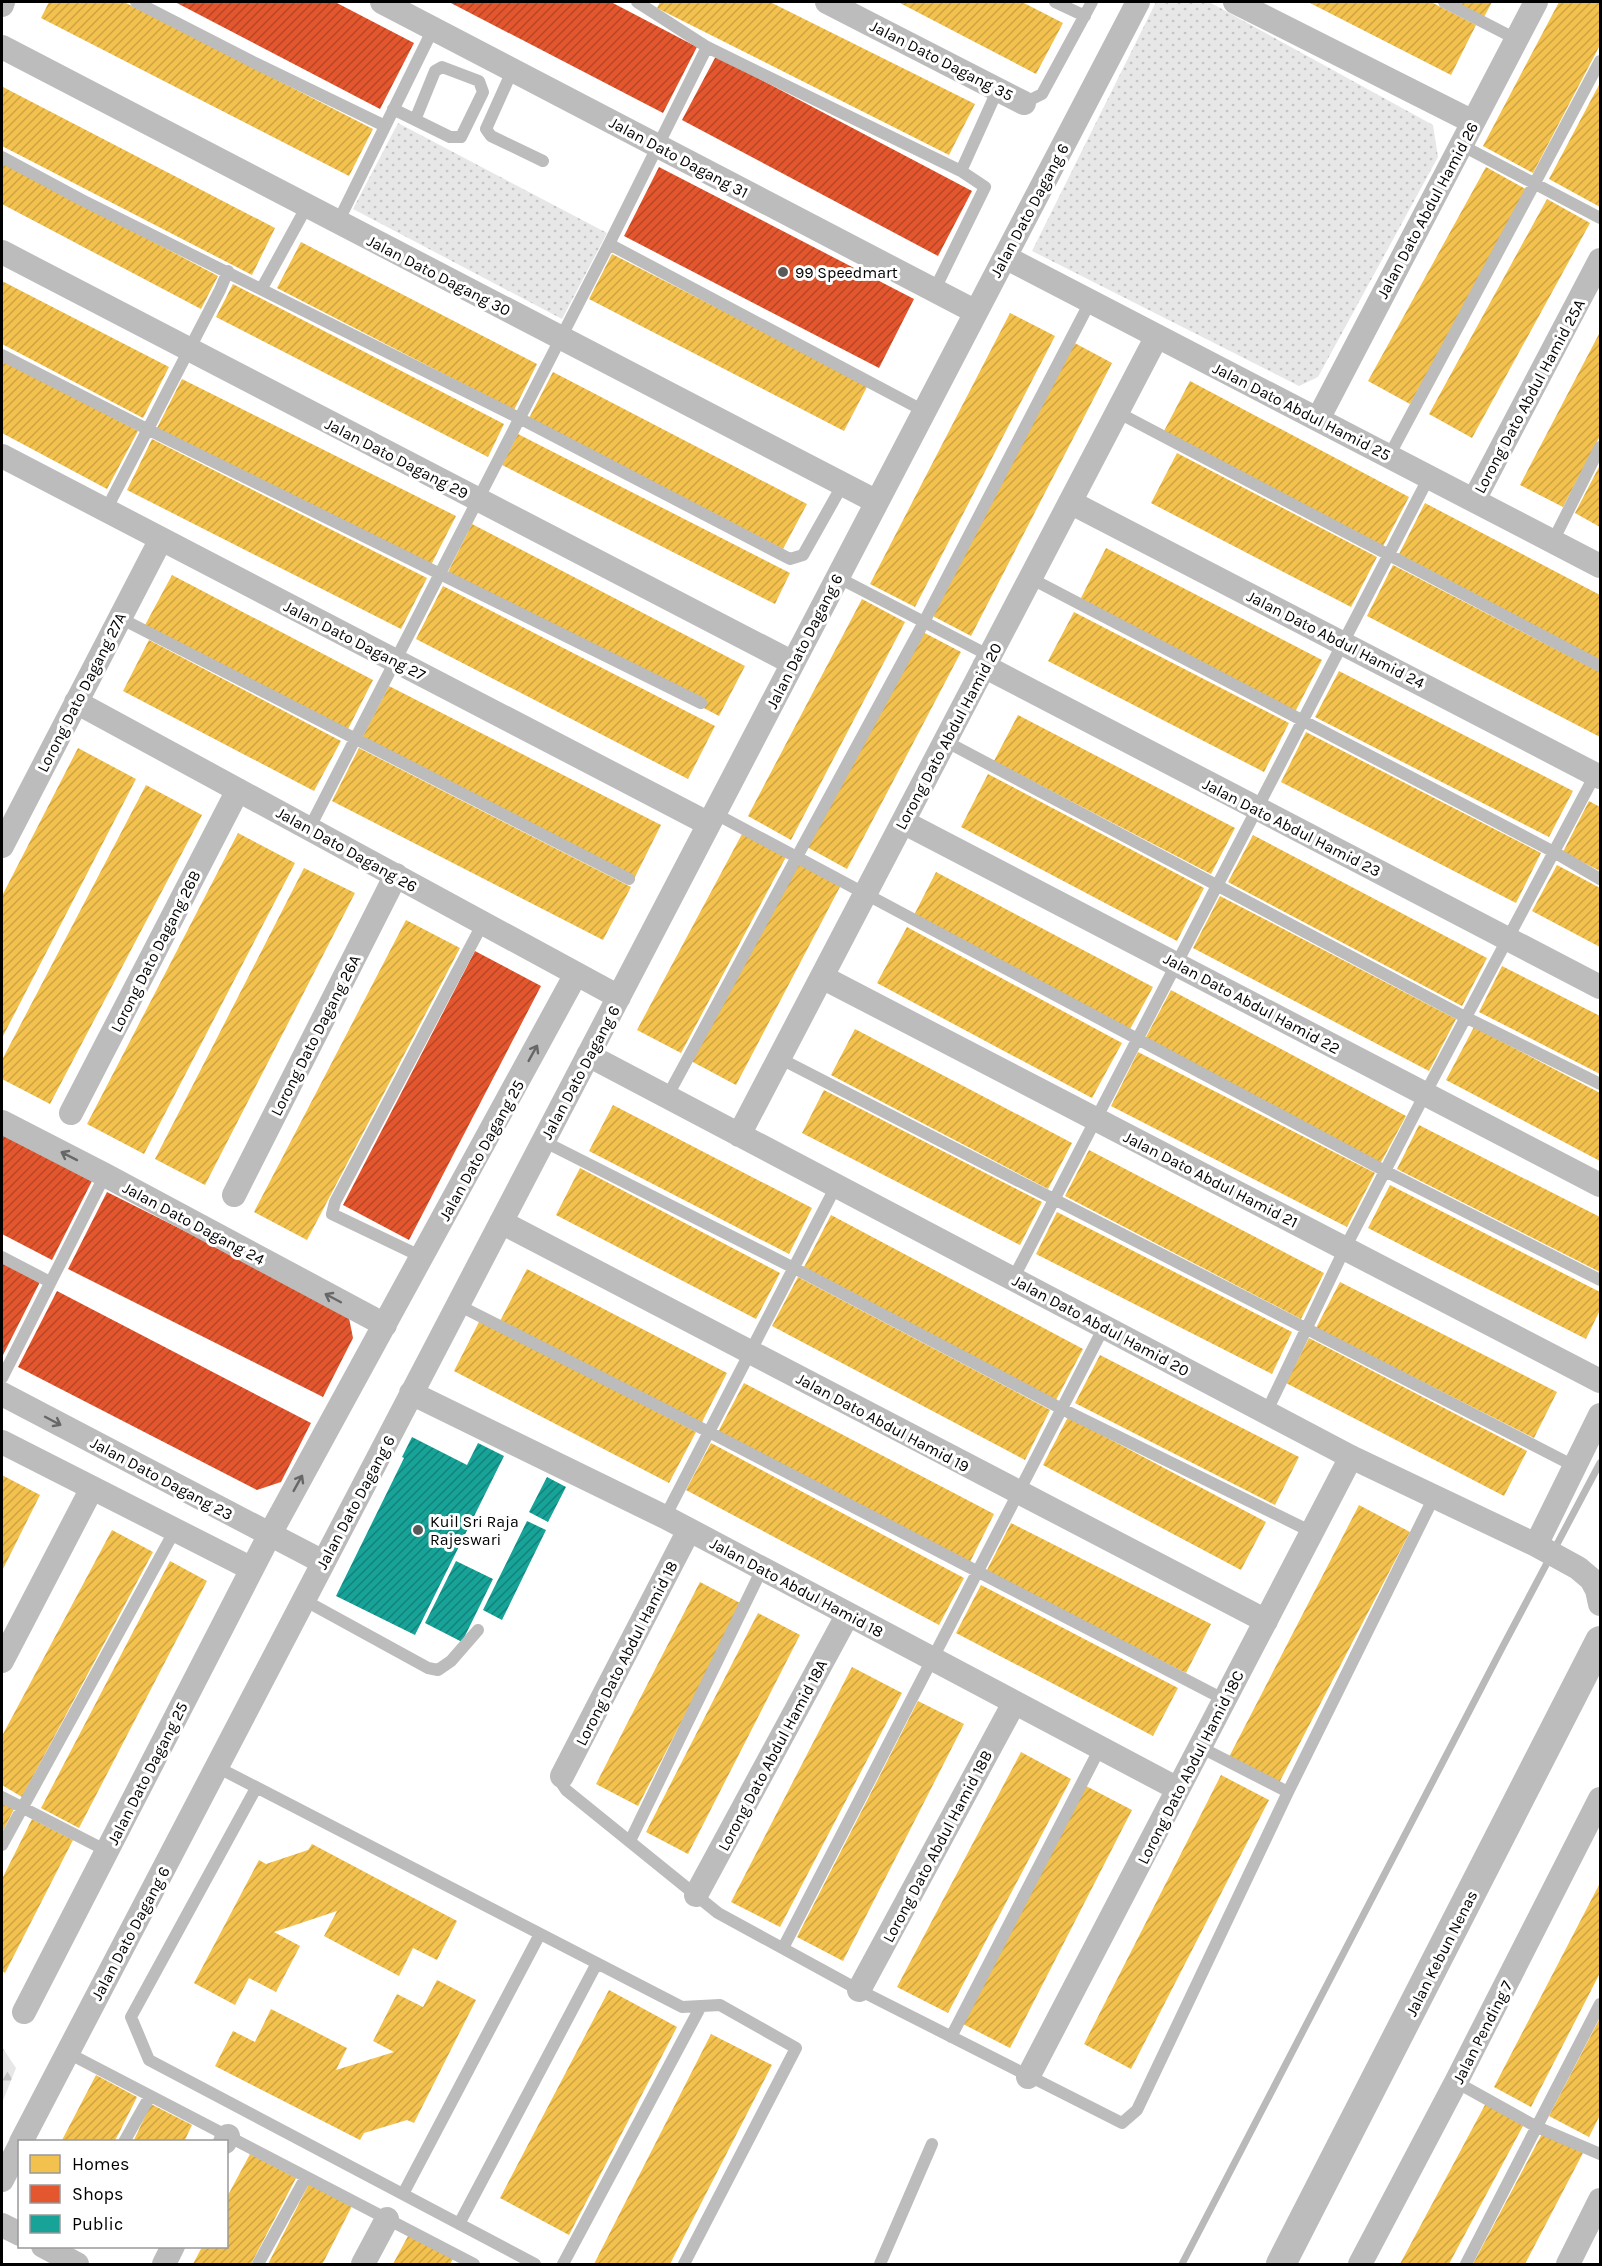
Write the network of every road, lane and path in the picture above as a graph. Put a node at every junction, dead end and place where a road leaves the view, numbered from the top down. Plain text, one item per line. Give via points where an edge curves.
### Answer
1 (136, 2) edge
2 (383, 2) edge
3 (636, 2) edge
4 (827, 2) edge
5 (1055, 2) edge
6 (1092, 2) edge
7 (1138, 2) edge
8 (1235, 2) edge
9 (1444, 2) edge
10 (1536, 2) edge
11 (650, 4) edge
12 (1084, 16) junction
13 (434, 27) junction
14 (1516, 39) junction
15 (2, 47) edge
16 (707, 47) junction
17 (1600, 61) edge
18 (513, 69) junction
19 (998, 89) junction
20 (1024, 103) joint
21 (393, 109) junction
22 (415, 120) junction
23 (1473, 122) junction
24 (385, 126) junction
25 (1461, 145) junction
26 (658, 146) junction
27 (2, 157) edge
28 (543, 161) dead end
29 (961, 171) junction
30 (1535, 183) junction
31 (307, 206) junction
32 (1600, 218) edge
33 (338, 222) junction
34 (609, 244) junction
35 (2, 252) edge
36 (1005, 257) junction
37 (1600, 260) edge
38 (228, 271) junction
39 (262, 288) junction
40 (934, 291) junction
41 (1090, 302) junction
42 (976, 312) junction
43 (1157, 336) junction
44 (560, 337) junction
45 (188, 349) junction
46 (2, 354) edge
47 (924, 411) junction
48 (1117, 412) junction
49 (519, 418) junction
50 (1318, 419) junction
51 (147, 429) junction
52 (1600, 447) edge
53 (2, 456) edge
54 (1389, 456) junction
55 (1430, 477) junction
56 (843, 484) junction
57 (477, 500) junction
58 (1474, 500) junction
59 (877, 501) junction
60 (1070, 502) junction
61 (106, 510) junction
62 (161, 539) junction
63 (1553, 541) junction
64 (1389, 554) junction
65 (1600, 566) edge
66 (440, 574) junction
67 (837, 577) junction
68 (1030, 578) junction
69 (120, 618) junction
70 (924, 622) junction
71 (1343, 643) junction
72 (395, 661) junction
73 (987, 661) junction
74 (793, 663) junction
75 (1600, 666) edge
76 (76, 702) junction
77 (701, 703) dead end
78 (1303, 721) junction
79 (355, 740) junction
80 (945, 741) junction
81 (1599, 772) edge
82 (238, 790) junction
83 (1257, 808) junction
84 (711, 819) junction
85 (903, 822) junction
86 (309, 829) junction
87 (2, 846) edge
88 (1554, 852) junction
89 (796, 857) junction
90 (396, 875) junction
91 (628, 879) dead end
92 (1600, 879) edge
93 (1217, 886) junction
94 (865, 894) junction
95 (483, 923) junction
96 (1507, 938) junction
97 (1176, 964) junction
98 (576, 974) junction
99 (822, 976) junction
100 (1600, 987) edge
101 (618, 997) junction
102 (1465, 1017) junction
103 (1138, 1038) junction
104 (588, 1055) junction
105 (779, 1058) junction
106 (1600, 1084) edge
107 (1425, 1094) junction
108 (667, 1097) junction
109 (71, 1113) dead end
110 (1096, 1119) junction
111 (2, 1122) edge
112 (739, 1135) junction
113 (543, 1141) junction
114 (1385, 1171) junction
115 (105, 1175) junction
116 (1600, 1185) edge
117 (836, 1186) junction
118 (234, 1195) dead end
119 (1054, 1200) junction
120 (501, 1222) junction
121 (1345, 1248) junction
122 (2, 1257) edge
123 (422, 1257) junction
124 (794, 1268) junction
125 (1013, 1279) junction
126 (1600, 1280) edge
127 (50, 1282) junction
128 (458, 1305) junction
129 (385, 1325) junction
130 (1104, 1328) junction
131 (1307, 1329) junction
132 (750, 1352) junction
133 (2, 1378) edge
134 (1600, 1382) edge
135 (411, 1393) junction
136 (2, 1394) edge
137 (1062, 1409) junction
138 (1266, 1413) junction
139 (1600, 1415) edge
140 (709, 1432) junction
141 (6, 1447) edge
142 (1351, 1457) junction
143 (1574, 1466) junction
144 (92, 1488) junction
145 (1019, 1492) junction
146 (1434, 1497) junction
147 (664, 1517) junction
148 (175, 1530) junction
149 (689, 1530) junction
150 (1312, 1532) junction
151 (270, 1534) junction
152 (1536, 1545) junction
153 (323, 1562) junction
154 (252, 1569) junction
155 (762, 1569) junction
156 (978, 1571) junction
157 (303, 1600) junction
158 (1600, 1604) edge
159 (848, 1614) junction
160 (1266, 1621) junction
161 (478, 1630) dead end
162 (1600, 1641) edge
163 (932, 1659) junction
164 (2, 1661) edge
165 (1225, 1700) junction
166 (1014, 1702) junction
167 (1200, 1747) junction
168 (1100, 1748) junction
169 (217, 1767) junction
170 (562, 1776) joint
171 (256, 1788) junction
172 (1178, 1789) junction
173 (1288, 1792) junction
174 (2, 1797) edge
175 (1600, 1802) edge
176 (21, 1807) junction
177 (630, 1841) junction
178 (2, 1845) edge
179 (107, 1851) junction
180 (696, 1895) junction
181 (540, 1934) junction
182 (783, 1948) junction
183 (597, 1964) junction
184 (859, 1990) junction
185 (1600, 2004) edge
186 (701, 2006) junction
187 (24, 2012) dead end
188 (951, 2037) junction
189 (68, 2053) junction
190 (1028, 2077) junction
191 (1456, 2082) junction
192 (150, 2096) junction
193 (1537, 2127) junction
194 (226, 2139) edge
195 (22, 2140) edge
196 (125, 2140) edge
197 (932, 2145) dead end
198 (18, 2147) edge
199 (1600, 2154) edge
200 (306, 2177) junction
201 (2, 2180) edge
202 (403, 2194) junction
203 (1600, 2200) edge
204 (387, 2219) junction
205 (459, 2224) junction
206 (2, 2225) edge
207 (18, 2233) edge
208 (172, 2248) edge
209 (468, 2263) edge
210 (164, 2265) edge
211 (258, 2265) edge
212 (363, 2265) edge
213 (535, 2265) edge
214 (563, 2265) edge
215 (684, 2265) edge
216 (880, 2265) edge
217 (1281, 2265) edge
218 (1360, 2265) edge
219 (1466, 2265) edge
220 (1568, 2265) edge

1 - 24 lane
2 - 13 street, Jalan Dato Dagang 31
3 - 11 lane
4 - 19 street, Jalan Dato Dagang 35
5 - 12 lane
6 - 12 lane
7 - 36 street, Jalan Dato Dagang 6
8 - 23 street
9 - 14 lane
10 - 14 street, Jalan Dato Abdul Hamid 26
11 - 16 lane
12 - 20 lane via 1042,94
13 - 18 street, Jalan Dato Dagang 31
13 - 21 lane
14 - 23 street, Jalan Dato Abdul Hamid 26
15 - 31 street, Jalan Dato Dagang 30
16 - 26 lane
16 - 29 lane
17 - 30 lane
18 - 26 street, Jalan Dato Dagang 31
18 - 28 lane via 486,129 491,136
19 - 20 street, Jalan Dato Dagang 35
19 - 29 lane
21 - 22 lane
21 - 24 lane
22 - 22 lane via 450,137 461,137 483,92 479,81 442,67 435,71
23 - 25 street, Jalan Dato Abdul Hamid 26
24 - 33 lane
25 - 30 lane
25 - 50 street, Jalan Dato Abdul Hamid 26
26 - 34 lane
26 - 40 street, Jalan Dato Dagang 31
27 - 38 lane
29 - 40 lane via 986,187
30 - 32 lane
30 - 54 lane
31 - 33 street, Jalan Dato Dagang 30
31 - 39 lane
33 - 44 street, Jalan Dato Dagang 30
34 - 44 lane
34 - 47 lane
35 - 45 street, Jalan Dato Dagang 29
36 - 41 street, Jalan Dato Abdul Hamid 25
36 - 42 street, Jalan Dato Dagang 6
37 - 58 street, Lorong Dato Abdul Hamid 25A
38 - 39 lane
38 - 45 lane
39 - 49 lane
40 - 42 street, Jalan Dato Dagang 31
41 - 43 street, Jalan Dato Abdul Hamid 25
41 - 70 lane
42 - 47 street, Jalan Dato Dagang 6
43 - 48 street, Lorong Dato Abdul Hamid 20
43 - 50 street, Jalan Dato Abdul Hamid 25
44 - 49 lane
44 - 56 street, Jalan Dato Dagang 30
45 - 51 lane
45 - 57 street, Jalan Dato Dagang 29
46 - 51 lane
47 - 59 street, Jalan Dato Dagang 6
48 - 60 street, Lorong Dato Abdul Hamid 20
48 - 64 lane
49 - 56 lane via 790,559 803,555
49 - 57 lane
50 - 54 street, Jalan Dato Abdul Hamid 25
51 - 61 lane
51 - 66 lane
52 - 63 lane
53 - 61 street, Jalan Dato Dagang 27
54 - 55 street, Jalan Dato Abdul Hamid 25
55 - 58 street, Jalan Dato Abdul Hamid 25
55 - 64 lane
56 - 59 street, Jalan Dato Dagang 30
57 - 66 lane
57 - 74 street, Jalan Dato Dagang 29
58 - 63 street, Jalan Dato Abdul Hamid 25
59 - 67 street, Jalan Dato Dagang 6
60 - 68 street, Lorong Dato Abdul Hamid 20
60 - 71 street, Jalan Dato Abdul Hamid 24
61 - 62 street, Jalan Dato Dagang 27
62 - 69 street, Lorong Dato Dagang 27A
62 - 72 street, Jalan Dato Dagang 27
63 - 65 street, Jalan Dato Abdul Hamid 25
64 - 71 lane
64 - 75 lane
66 - 72 lane
66 - 77 lane
67 - 70 lane
67 - 74 street, Jalan Dato Dagang 6
68 - 73 street, Lorong Dato Abdul Hamid 20
68 - 78 lane
69 - 76 street, Lorong Dato Dagang 27A
69 - 79 lane
70 - 73 lane
70 - 89 lane
71 - 78 lane
71 - 81 street, Jalan Dato Abdul Hamid 24
72 - 79 lane
72 - 84 street, Jalan Dato Dagang 27
73 - 80 street, Lorong Dato Abdul Hamid 20
73 - 83 street, Jalan Dato Abdul Hamid 23
74 - 84 street, Jalan Dato Dagang 6
76 - 82 street, Jalan Dato Dagang 26
76 - 87 street, Lorong Dato Dagang 27A
78 - 83 lane
78 - 88 lane
79 - 86 lane
79 - 91 lane
80 - 85 street, Lorong Dato Abdul Hamid 20
80 - 93 lane
81 - 88 lane
82 - 86 street, Jalan Dato Dagang 26
82 - 109 street, Lorong Dato Dagang 26B
83 - 93 lane
83 - 96 street, Jalan Dato Abdul Hamid 23
84 - 89 lane
84 - 101 street, Jalan Dato Dagang 6
85 - 94 street, Lorong Dato Abdul Hamid 20
85 - 97 street, Jalan Dato Abdul Hamid 22
86 - 90 street, Jalan Dato Dagang 26
88 - 92 lane
88 - 96 lane
89 - 94 lane
89 - 108 lane
90 - 95 street, Jalan Dato Dagang 26
90 - 118 street, Lorong Dato Dagang 26A
93 - 97 lane
93 - 102 lane
94 - 99 street, Lorong Dato Abdul Hamid 20
94 - 103 lane
95 - 98 street, Jalan Dato Dagang 26
95 - 123 lane via 332,1214
96 - 100 street, Jalan Dato Abdul Hamid 23
96 - 102 lane
97 - 103 lane
97 - 107 street, Jalan Dato Abdul Hamid 22
98 - 101 street, Jalan Dato Dagang 26
123 -> 98 street, Jalan Dato Dagang 25
99 - 105 street, Lorong Dato Abdul Hamid 20
99 - 110 street, Jalan Dato Abdul Hamid 21
101 - 104 street, Jalan Dato Dagang 6
102 - 106 lane
102 - 107 lane
103 - 110 lane
103 - 114 lane
104 - 108 street, Jalan Dato Abdul Hamid 20
104 - 113 street, Jalan Dato Dagang 6
105 - 112 street, Lorong Dato Abdul Hamid 20
105 - 119 lane
107 - 114 lane
107 - 116 street, Jalan Dato Abdul Hamid 22
108 - 112 street, Jalan Dato Abdul Hamid 20
110 - 119 lane
110 - 121 street, Jalan Dato Abdul Hamid 21
115 -> 111 street, Jalan Dato Dagang 24
112 - 117 street, Jalan Dato Abdul Hamid 20
113 - 120 street, Jalan Dato Dagang 6
113 - 124 lane
114 - 121 lane
114 - 126 lane
115 - 127 lane
129 -> 115 street, Jalan Dato Dagang 24
117 - 124 lane
117 - 125 street, Jalan Dato Abdul Hamid 20
119 - 125 lane
119 - 131 lane
120 - 128 street, Jalan Dato Dagang 6
120 - 132 street, Jalan Dato Abdul Hamid 19
121 - 131 lane
121 - 134 street, Jalan Dato Abdul Hamid 21
122 - 127 lane
123 - 129 street, Jalan Dato Dagang 25
124 - 132 lane
124 - 137 lane
125 - 130 street, Jalan Dato Abdul Hamid 20
127 - 133 lane
128 - 135 street, Jalan Dato Dagang 6
128 - 140 lane
151 -> 129 street, Jalan Dato Dagang 25
130 - 137 lane
130 - 138 street, Jalan Dato Abdul Hamid 20
131 - 138 lane
131 - 143 lane
132 - 140 lane
132 - 145 street, Jalan Dato Abdul Hamid 19
135 - 147 street, Jalan Dato Abdul Hamid 18
135 - 153 street, Jalan Dato Dagang 6
136 -> 151 street, Jalan Dato Dagang 23
137 - 145 lane
137 - 150 lane
138 - 142 street, Jalan Dato Abdul Hamid 20
139 - 143 street
140 - 147 lane
140 - 156 lane
141 - 144 street
142 - 146 street, Jalan Dato Abdul Hamid 20
142 - 150 street, Lorong Dato Abdul Hamid 18C
143 - 152 street
144 - 148 street
144 - 164 street
145 - 156 lane
145 - 160 street, Jalan Dato Abdul Hamid 19
146 - 152 street, Jalan Dato Abdul Hamid 20
146 - 173 lane
147 - 149 street, Jalan Dato Abdul Hamid 18
148 - 154 street
148 - 176 lane
149 - 155 street, Jalan Dato Abdul Hamid 18
149 - 170 street, Lorong Dato Abdul Hamid 18
150 - 160 street, Lorong Dato Abdul Hamid 18C
151 - 153 street, Jalan Dato Dagang 23
151 - 154 street, Jalan Dato Dagang 25
152 - 158 street, Jalan Dato Abdul Hamid 20 via 1591,1579
153 - 157 street, Jalan Dato Dagang 6
154 - 179 street, Jalan Dato Dagang 25
155 - 159 street, Jalan Dato Abdul Hamid 18
155 - 177 lane
156 - 163 lane
156 - 165 lane
157 - 161 lane via 438,1670
157 - 169 street, Jalan Dato Dagang 6
159 - 163 street, Jalan Dato Abdul Hamid 18
159 - 180 street, Lorong Dato Abdul Hamid 18A
160 - 165 street, Lorong Dato Abdul Hamid 18C
162 - 217 street, Jalan Kebun Nenas
163 - 166 street, Jalan Dato Abdul Hamid 18
163 - 182 lane
165 - 167 street, Lorong Dato Abdul Hamid 18C
166 - 168 street, Jalan Dato Abdul Hamid 18
166 - 184 street, Lorong Dato Abdul Hamid 18B
167 - 172 street, Lorong Dato Abdul Hamid 18C
167 - 173 lane
168 - 172 street, Jalan Dato Abdul Hamid 18
168 - 188 lane
169 - 171 lane
169 - 189 street, Jalan Dato Dagang 6
170 - 177 lane via 566,1790
171 - 181 lane
171 - 202 lane via 131,2017 149,2060
172 - 190 street, Lorong Dato Abdul Hamid 18C
173 - 190 lane via 1137,2110 1122,2123
174 - 176 lane
175 - 191 street, Jalan Pending 7
176 - 178 lane
176 - 179 lane
177 - 180 lane
179 - 187 street, Jalan Dato Dagang 25
180 - 182 lane via 718,1913
181 - 183 lane
181 - 202 lane
182 - 184 lane
183 - 186 lane via 682,2007
183 - 205 lane
184 - 188 lane
185 - 193 lane
186 - 214 lane
186 - 215 lane via 720,2005 796,2048
188 - 190 lane
189 - 192 lane
189 - 195 street, Jalan Dato Dagang 6
191 - 193 lane
191 - 218 street, Jalan Pending 7
192 - 194 lane
192 - 196 lane
193 - 199 lane
193 - 219 lane
194 - 200 lane
197 - 216 lane
198 - 201 street, Jalan Dato Dagang 6
200 - 204 lane
200 - 211 lane
202 - 205 lane
203 - 220 street
204 - 209 lane
204 - 212 street
205 - 213 lane
206 - 207 street
208 - 210 street

